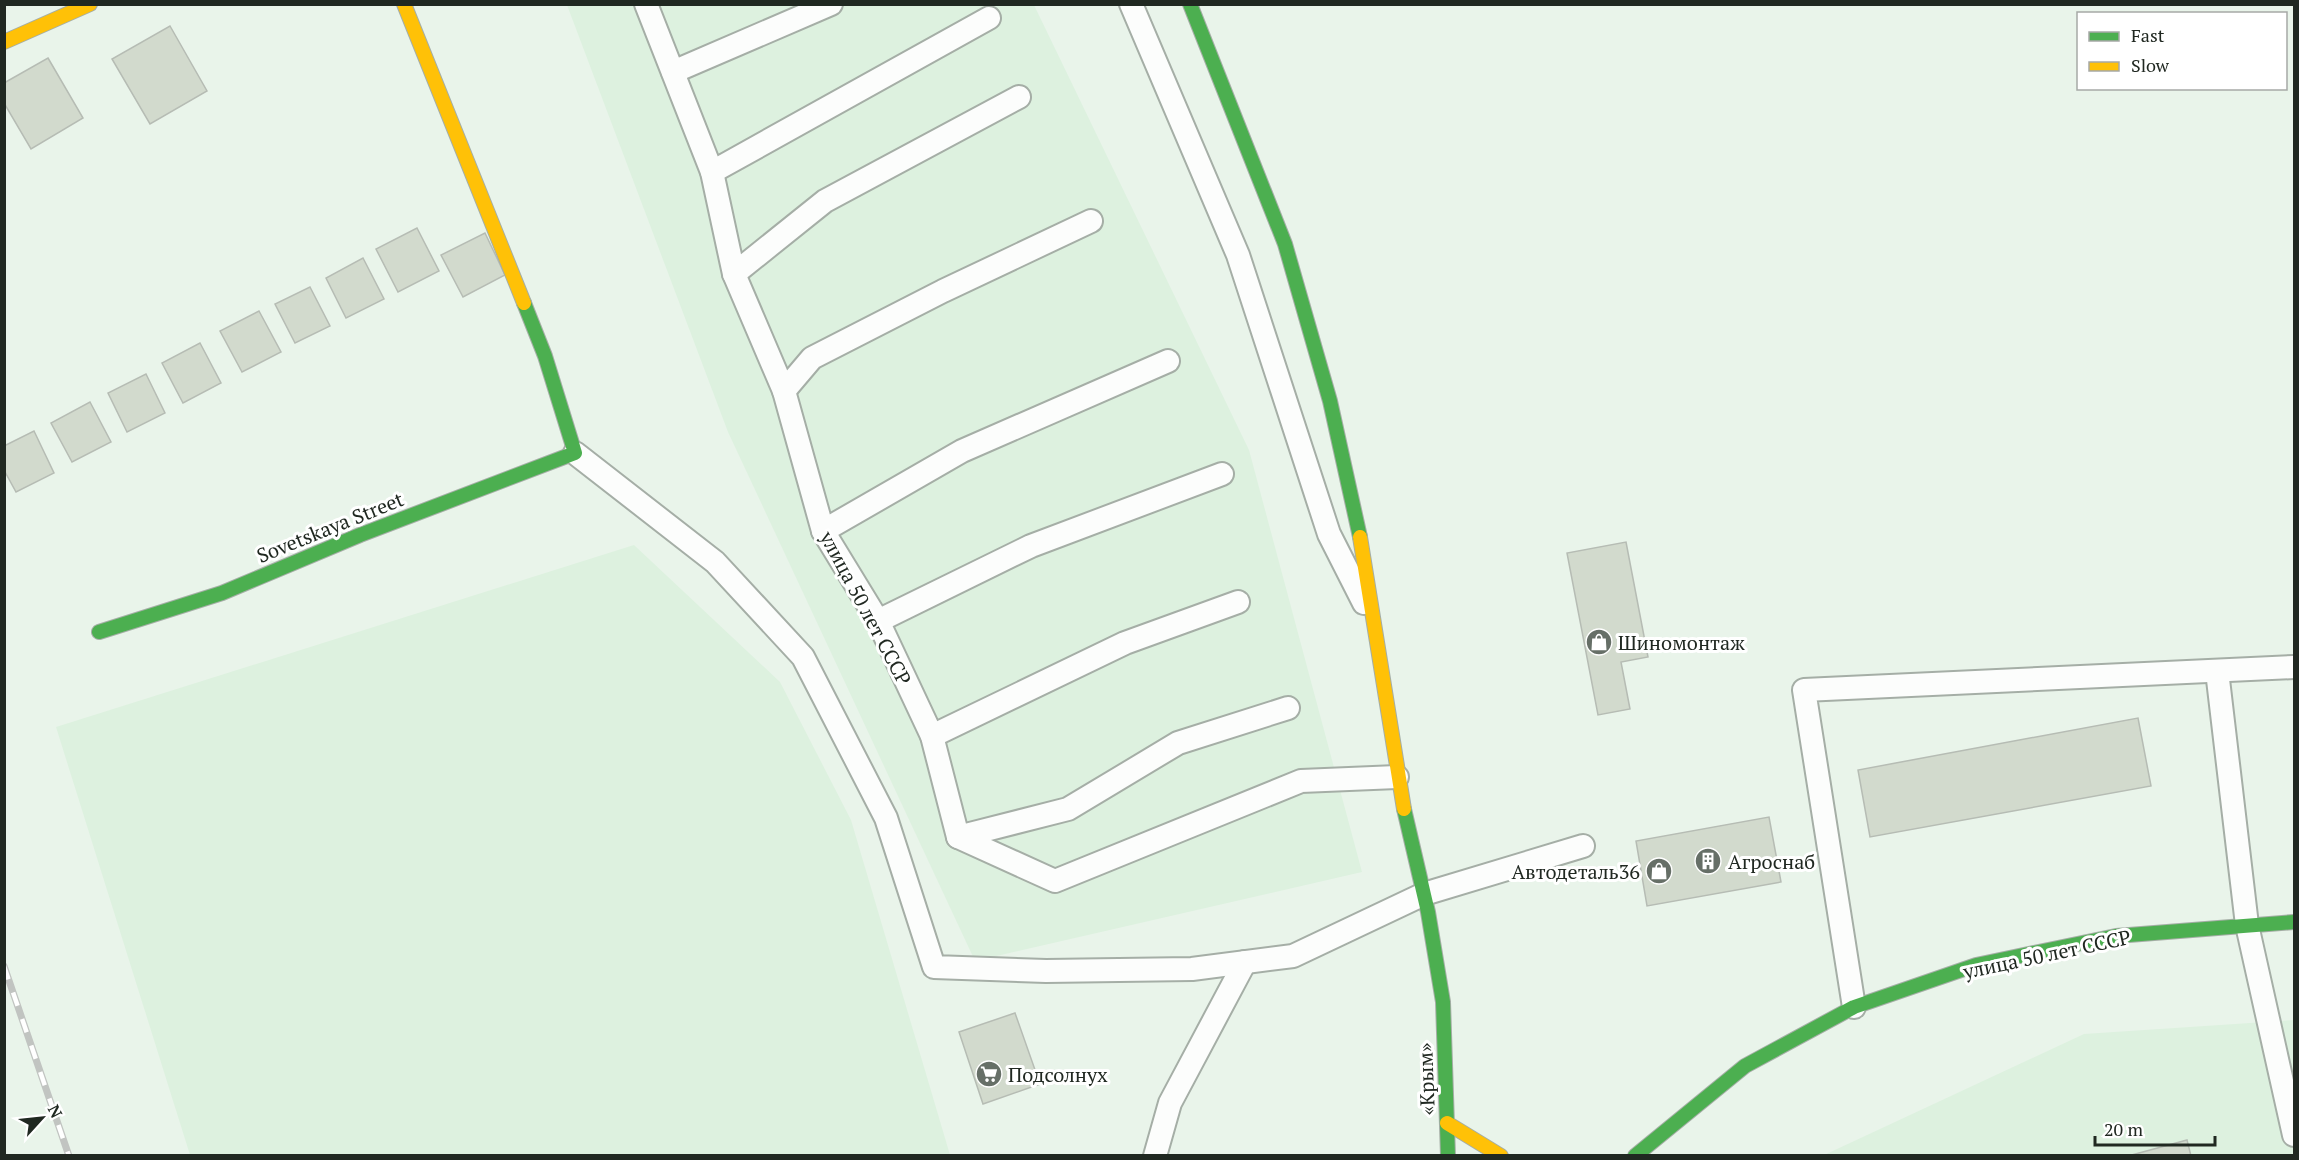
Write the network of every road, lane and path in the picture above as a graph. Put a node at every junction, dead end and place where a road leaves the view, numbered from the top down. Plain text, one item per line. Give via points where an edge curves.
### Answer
1 (90, 4) edge
2 (404, 4) edge
3 (646, 4) edge
4 (831, 4) edge
5 (1131, 4) edge
6 (1190, 4) edge
7 (988, 18) dead end
8 (4, 42) edge
9 (673, 72) junction
10 (1019, 98) dead end
11 (712, 172) junction
12 (1091, 220) dead end
13 (734, 274) junction
14 (1168, 362) dead end
15 (784, 391) junction
16 (575, 453) junction
17 (1222, 474) dead end
18 (824, 531) junction
19 (1238, 602) dead end
20 (878, 621) junction
21 (1376, 627) junction
22 (99, 632) dead end
23 (2295, 667) edge
24 (2217, 671) junction
25 (1288, 708) dead end
26 (932, 736) junction
27 (1397, 777) junction
28 (958, 837) junction
29 (1583, 846) dead end
30 (1424, 894) junction
31 (2295, 922) edge
32 (2247, 925) junction
33 (1245, 962) junction
34 (1854, 1007) junction
35 (1447, 1123) junction
36 (2295, 1135) edge
37 (1155, 1155) edge
38 (1448, 1155) edge
39 (1501, 1155) edge
40 (1635, 1155) edge

1 - 8 main road
2 - 16 main road via 545,356
3 - 9 lane, улица 50 лет СССР
4 - 9 lane
5 - 21 lane via 1238,255 1329,534
6 - 21 main road, «Крым» via 1285,244 1330,401
7 - 11 lane
9 - 11 lane, улица 50 лет СССР
10 - 13 lane via 825,201
11 - 13 lane, улица 50 лет СССР
12 - 15 lane via 812,357
13 - 15 lane, улица 50 лет СССР
14 - 18 lane via 962,451
15 - 18 lane, улица 50 лет СССР
16 - 22 main road, Sovetskaya Street via 222,592
16 - 33 lane via 715,562 803,657 886,818 934,967 1046,971 1192,969
17 - 20 lane via 1031,546
18 - 20 lane, улица 50 лет СССР
19 - 26 lane via 1125,643
20 - 26 lane, улица 50 лет СССР
21 - 27 main road, «Крым»
23 - 24 lane
24 - 32 lane
24 - 34 lane via 1804,690
25 - 28 lane via 1179,743 1068,809
26 - 28 lane, улица 50 лет СССР
27 - 28 lane via 1300,781 1055,881
27 - 30 main road, «Крым»
29 - 30 lane
30 - 33 lane via 1293,956
30 - 35 main road, «Крым» via 1443,1002
31 - 32 main road, улица 50 лет СССР
32 - 34 main road, улица 50 лет СССР via 2116,936 1976,965
32 - 36 lane
33 - 37 lane via 1170,1103
34 - 40 main road, улица 50 лет СССР via 1745,1066
35 - 38 main road, «Крым»
35 - 39 main road

